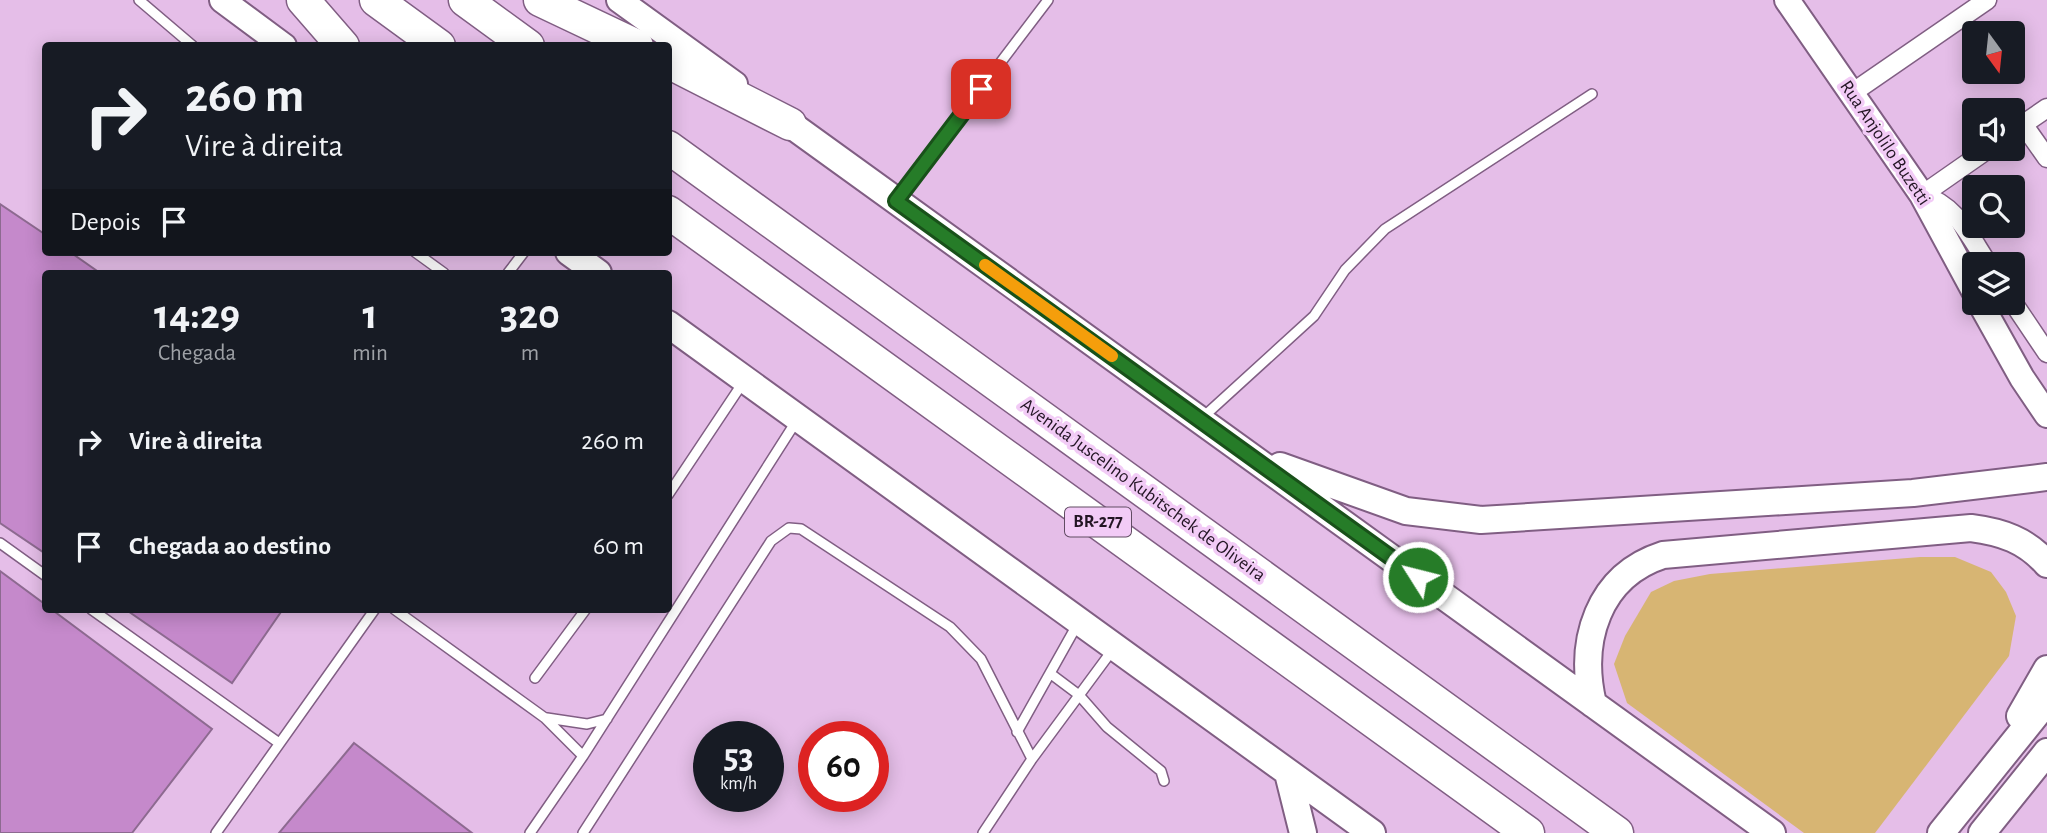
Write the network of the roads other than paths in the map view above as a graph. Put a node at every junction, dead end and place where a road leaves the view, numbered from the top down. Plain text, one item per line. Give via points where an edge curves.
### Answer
1 (139, 0) edge
2 (222, 0) edge
3 (303, 0) edge
4 (376, 0) edge
5 (465, 0) edge
6 (540, 0) edge
7 (619, 0) edge
8 (1048, 0) edge
9 (1787, 0) edge
10 (1987, 0) edge
11 (188, 42) edge
12 (279, 42) edge
13 (340, 42) edge
14 (434, 42) edge
15 (523, 42) edge
16 (629, 42) edge
17 (672, 64) edge
18 (1852, 93) junction
19 (1592, 94) dead end
20 (2047, 108) edge
21 (2025, 123) edge
22 (790, 124) junction
23 (2025, 135) edge
24 (672, 150) edge
25 (2047, 158) edge
26 (1971, 161) edge
27 (1922, 195) junction
28 (896, 201) junction
29 (672, 215) edge
30 (1980, 252) edge
31 (421, 256) edge
32 (521, 256) edge
33 (575, 256) edge
34 (1962, 269) edge
35 (440, 270) edge
36 (510, 270) edge
37 (594, 270) edge
38 (1987, 315) edge
39 (2021, 315) edge
40 (672, 327) edge
41 (2047, 353) edge
42 (745, 379) junction
43 (2047, 415) edge
44 (799, 418) junction
45 (1200, 420) junction
46 (1245, 453) junction
47 (2036, 479) edge
48 (672, 489) edge
49 (0, 543) edge
50 (2047, 564) edge
51 (42, 573) edge
52 (97, 613) edge
53 (372, 613) edge
54 (400, 613) edge
55 (583, 613) edge
56 (1080, 621) junction
57 (1115, 646) junction
58 (1589, 656) junction
59 (2047, 669) edge
60 (1546, 670) junction
61 (1051, 674) junction
62 (534, 678) dead end
63 (1079, 695) junction
64 (2047, 701) edge
65 (1593, 704) junction
66 (545, 718) junction
67 (607, 719) junction
68 (1017, 732) junction
69 (279, 743) junction
70 (2047, 752) edge
71 (583, 756) junction
72 (1032, 759) junction
73 (1288, 773) junction
74 (1164, 781) dead end
75 (1983, 781) junction
76 (216, 833) edge
77 (530, 833) edge
78 (583, 833) edge
79 (983, 833) edge
80 (1303, 833) edge
81 (1372, 833) edge
82 (1528, 833) edge
83 (1617, 833) edge
84 (1772, 833) edge
85 (1941, 833) edge
86 (1982, 833) edge

1 - 11 lane
2 - 12 main road
3 - 13 highway
4 - 14 highway
5 - 15 highway
6 - 16 highway
7 - 22 main road
8 - 28 lane
9 - 18 main road, Rua Anjolilo Buzetti
10 - 18 street
17 - 22 highway
18 - 27 main road, Rua Anjolilo Buzetti
19 - 45 lane via 1385,229 1345,270 1314,316
20 - 21 street
22 - 28 main road
23 - 25 street
24 - 83 highway, Avenida Juscelino Kubitschek de Oliveira / BR-277
26 - 27 street
27 - 30 street via 1953,211
27 - 34 main road, Rua Anjolilo Buzetti
28 - 45 main road
29 - 82 highway, BR-277
31 - 35 lane
32 - 36 lane
33 - 37 main road
38 - 43 main road
39 - 41 street
40 - 42 main road
42 - 44 main road
42 - 48 lane
44 - 56 main road
44 - 67 lane
45 - 46 main road
46 - 47 main road via 1406,511 1480,520 1913,494
46 - 60 main road
49 - 51 lane
50 - 58 main road via 2018,540 1970,528 1663,555 1628,571 1615,583 1597,618
52 - 69 lane
53 - 69 lane
54 - 66 lane
55 - 62 lane
56 - 57 main road
56 - 61 lane
57 - 63 lane
57 - 73 main road
58 - 60 main road via 1569,667
58 - 65 main road
59 - 75 main road
60 - 65 main road
61 - 63 lane
61 - 68 lane
63 - 72 lane
63 - 74 lane via 1107,727 1161,771
64 - 75 main road
65 - 84 main road
66 - 67 lane via 578,723
66 - 71 lane
67 - 71 lane
68 - 72 lane
68 - 78 lane via 981,659 950,627 801,529 789,528 771,541
69 - 76 lane
70 - 86 main road
71 - 77 lane
72 - 79 lane
73 - 80 main road
73 - 81 main road
75 - 85 main road

